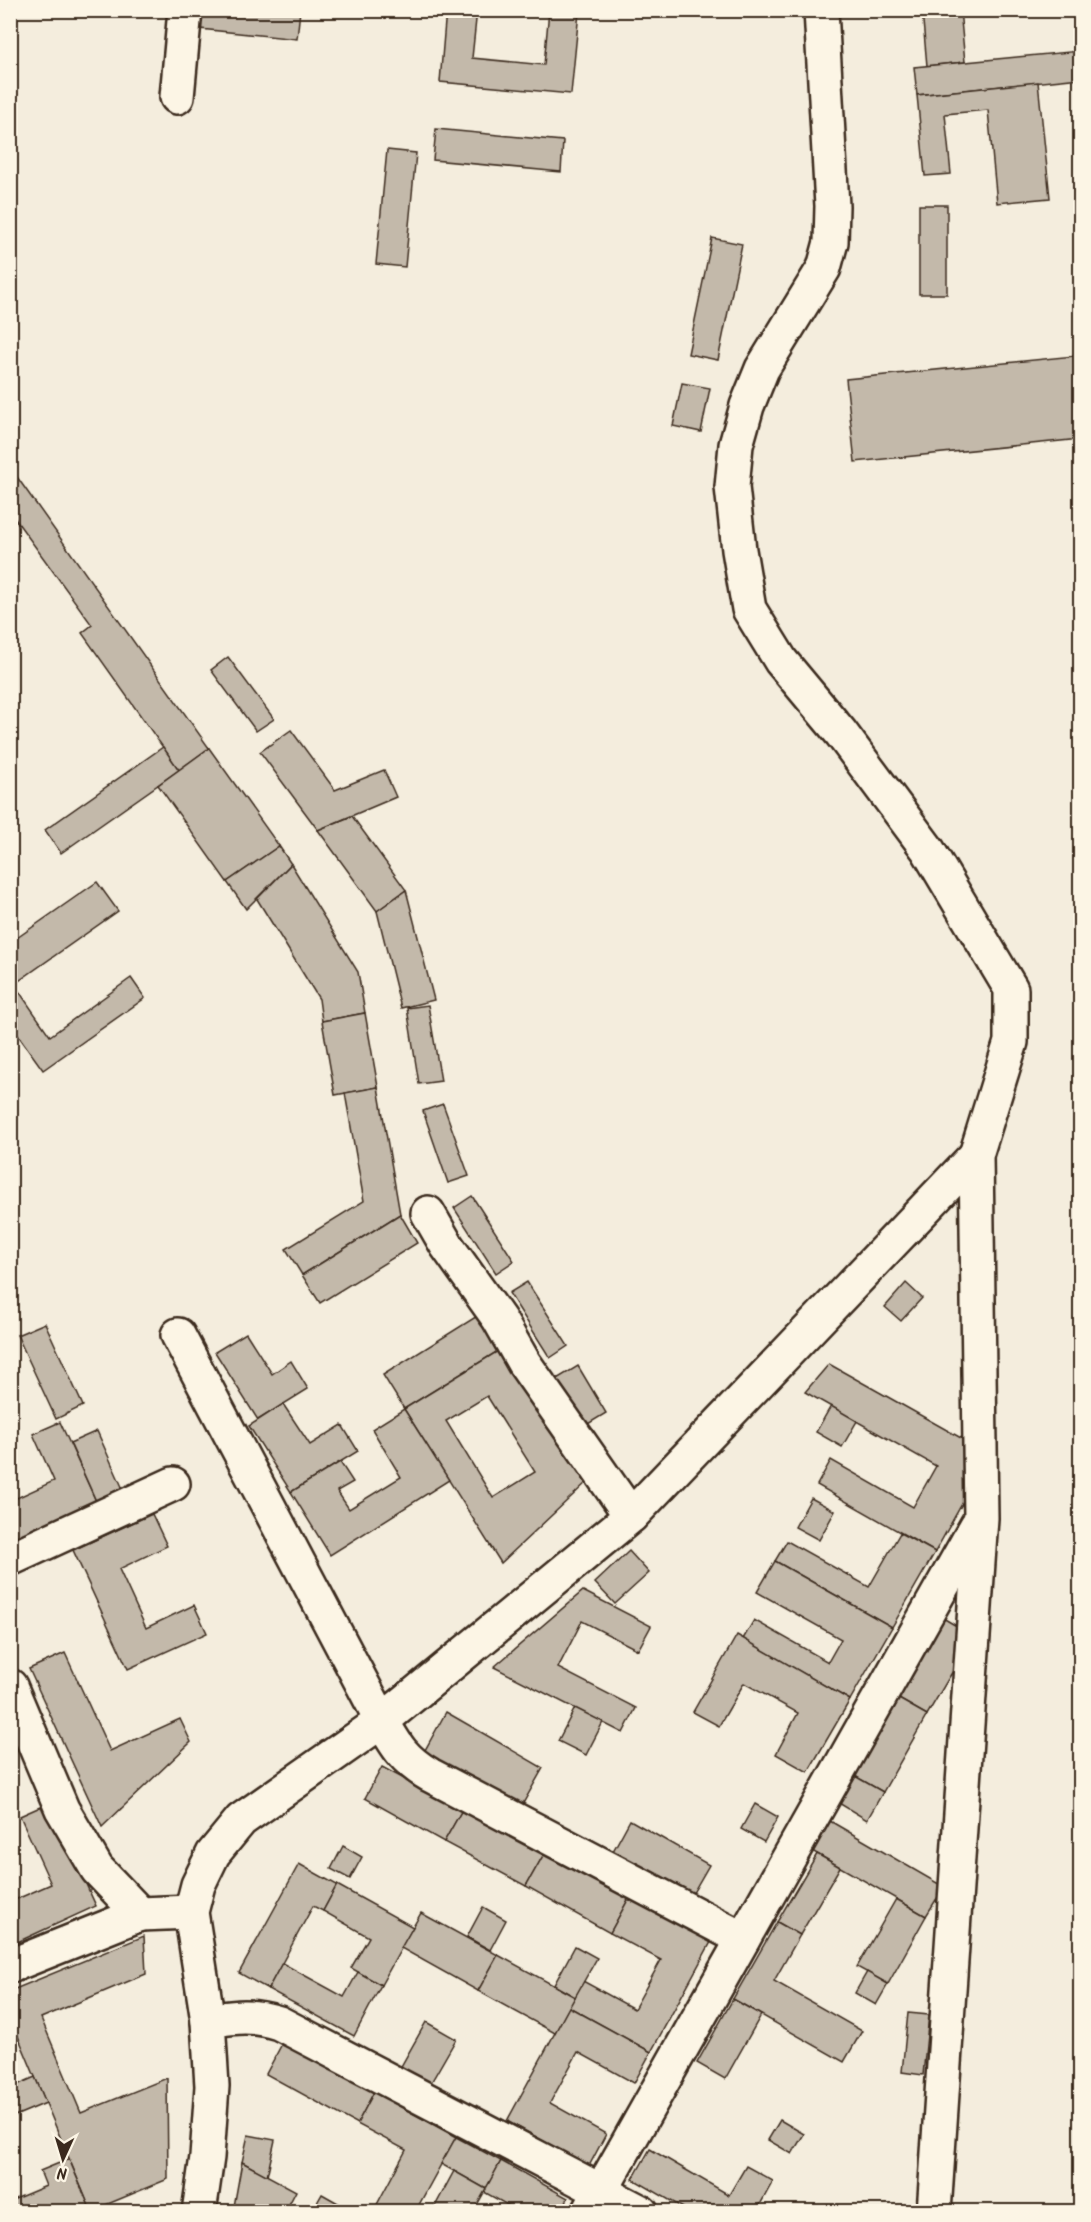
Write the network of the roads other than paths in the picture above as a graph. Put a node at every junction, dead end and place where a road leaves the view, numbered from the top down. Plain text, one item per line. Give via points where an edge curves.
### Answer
1 (185, 10) edge
2 (821, 10) edge
3 (177, 97) dead end
4 (976, 1155) junction
5 (428, 1213) dead end
6 (178, 1335) dead end
7 (173, 1484) dead end
8 (631, 1516) junction
9 (981, 1518) junction
10 (10, 1559) edge
11 (10, 1686) edge
12 (382, 1721) junction
13 (191, 1912) junction
14 (140, 1914) junction
15 (743, 1939) junction
16 (10, 1966) edge
17 (208, 2021) junction
18 (595, 2201) edge
19 (198, 2211) edge
20 (641, 2211) edge
21 (933, 2211) edge

1 - 3 street
2 - 4 street via 831,242 824,268 762,369 747,406 736,446 732,487 739,550 749,609 781,661 928,850 1011,989 1011,1042
4 - 8 street
4 - 9 street
5 - 8 street via 524,1362
6 - 12 street
7 - 10 street
8 - 12 street
9 - 15 street
9 - 21 street
11 - 14 street via 62,1809 97,1869
12 - 13 street via 241,1820 213,1854 198,1885
12 - 15 street via 401,1754 421,1770
13 - 14 street
13 - 17 street
14 - 16 street
15 - 18 street
17 - 18 street via 243,2015 279,2022
17 - 19 street via 212,2086
18 - 20 street

